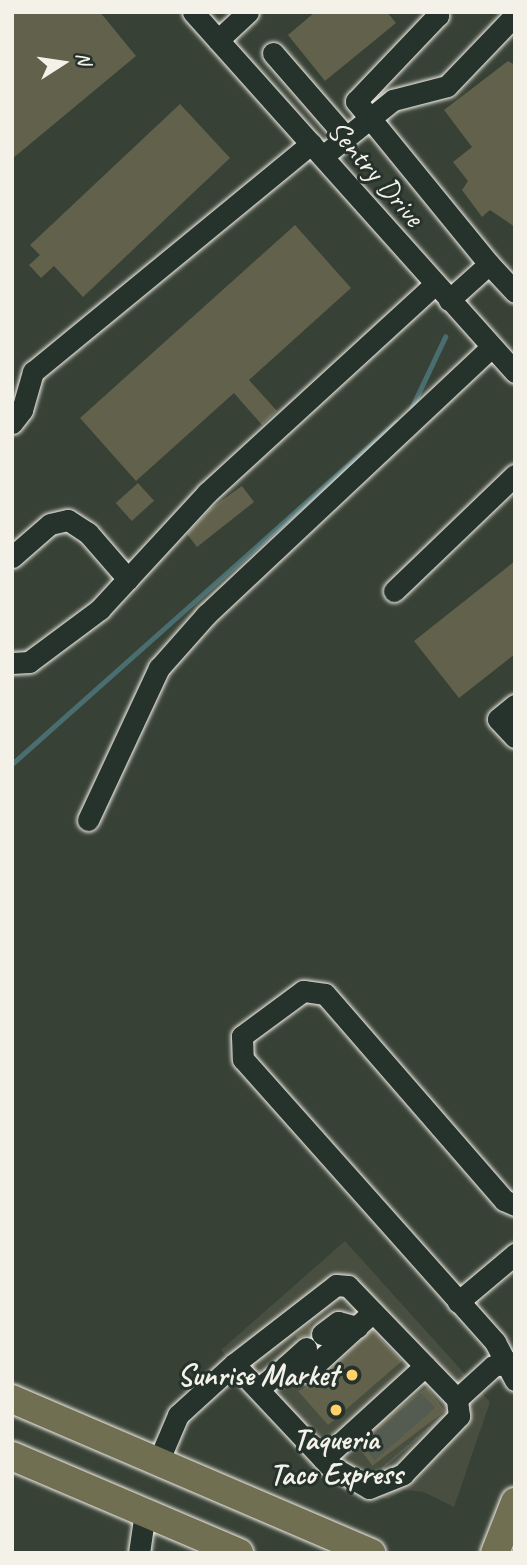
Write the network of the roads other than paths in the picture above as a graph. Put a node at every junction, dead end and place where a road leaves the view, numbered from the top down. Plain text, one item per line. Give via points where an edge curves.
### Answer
1 (193, 12) edge
2 (248, 12) edge
3 (436, 12) edge
4 (515, 15) edge
5 (218, 40) junction
6 (273, 53) dead end
7 (367, 119) junction
8 (346, 137) junction
9 (317, 150) junction
10 (489, 264) junction
11 (442, 292) junction
12 (515, 292) edge
13 (491, 347) junction
14 (515, 372) edge
15 (12, 423) edge
16 (515, 475) edge
17 (12, 558) edge
18 (128, 579) junction
19 (394, 591) dead end
20 (12, 663) edge
21 (515, 705) edge
22 (515, 737) edge
23 (88, 820) dead end
24 (515, 1205) edge
25 (515, 1254) edge
26 (458, 1302) junction
27 (373, 1312) junction
28 (357, 1327) junction
29 (234, 1364) junction
30 (286, 1366) junction
31 (425, 1366) junction
32 (511, 1369) edge
33 (258, 1389) junction
34 (12, 1399) edge
35 (457, 1399) junction
36 (12, 1456) edge
37 (323, 1459) junction
38 (158, 1462) junction
39 (515, 1502) edge
40 (145, 1512) junction
41 (139, 1553) edge
42 (239, 1553) edge
43 (371, 1553) edge
44 (495, 1553) edge

1 - 5 street, Sentry Drive
2 - 5 street
3 - 7 street via 356,100
4 - 7 street via 447,86 394,100
5 - 9 street, Sentry Drive
6 - 8 street
7 - 8 street
7 - 10 street
8 - 9 street
9 - 11 street, Sentry Drive
9 - 15 street via 33,372 22,410
10 - 11 street
10 - 12 street
11 - 13 street, Sentry Drive
11 - 18 street via 207,493
13 - 14 street, Sentry Drive
13 - 23 street via 206,615 159,668
16 - 19 street
17 - 18 street via 50,524 68,520 88,533
18 - 20 street via 100,609 29,662
21 - 22 street via 498,719
24 - 26 street via 504,1200 325,994 303,991 242,1036 243,1059
25 - 26 street
26 - 32 street via 495,1342
27 - 28 street
27 - 29 street via 348,1286 336,1285
27 - 31 street
28 - 30 street via 338,1322
28 - 30 street via 307,1372
29 - 33 street
29 - 38 street via 178,1415
30 - 33 street
31 - 35 street
31 - 37 street via 386,1412
32 - 35 street via 493,1367
33 - 37 street
34 - 38 main road
35 - 37 street via 459,1416 369,1488
36 - 40 main road
38 - 43 main road
39 - 44 main road
40 - 41 street
40 - 42 main road

